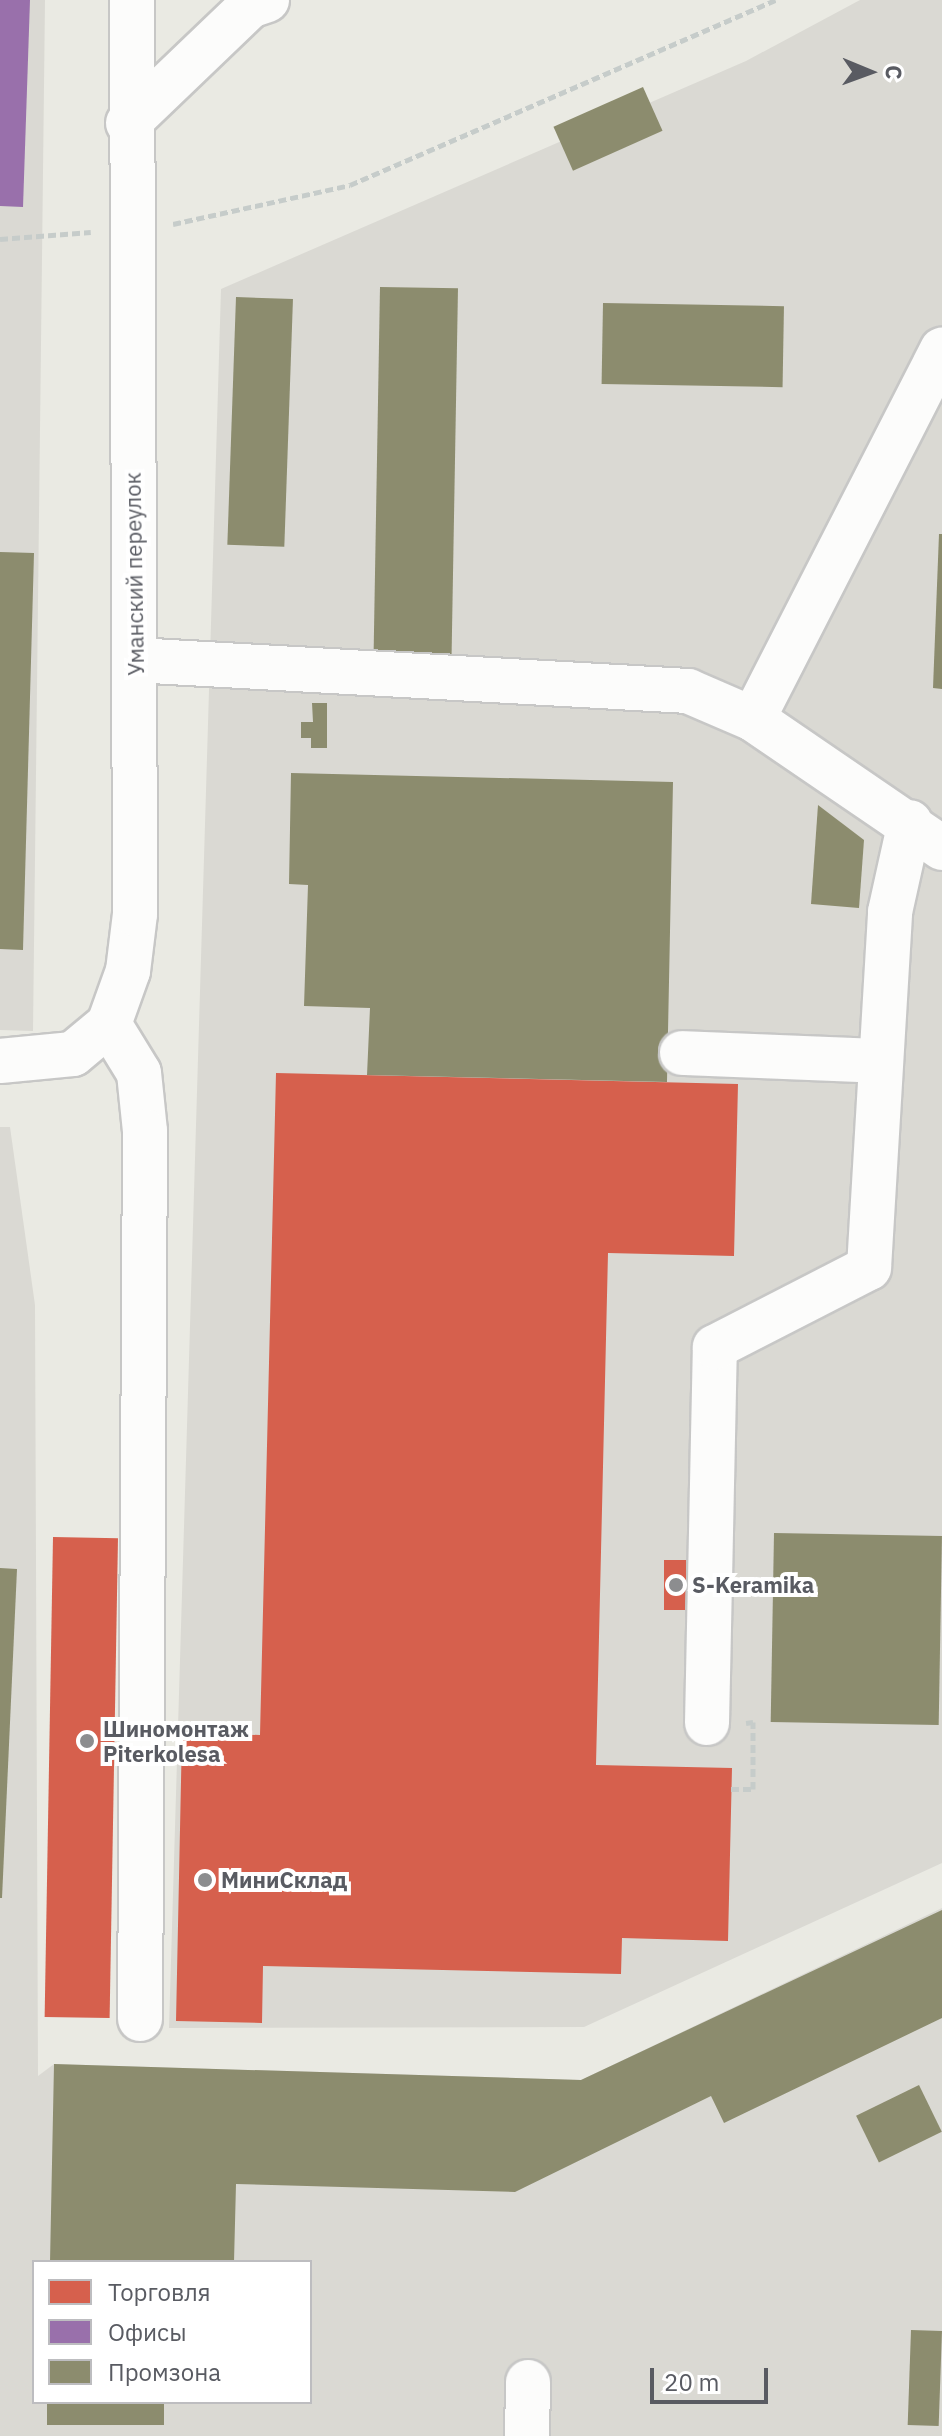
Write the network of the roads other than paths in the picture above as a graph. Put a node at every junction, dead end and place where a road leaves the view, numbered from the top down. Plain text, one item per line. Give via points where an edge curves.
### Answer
1 (132, 0) edge
2 (256, 2) edge
3 (128, 123) junction
4 (942, 349) edge
5 (134, 660) junction
6 (753, 719) junction
7 (926, 835) edge
8 (109, 1024) junction
9 (682, 1053) dead end
10 (0, 1061) edge
11 (881, 1061) junction
12 (707, 1723) road end
13 (140, 2019) dead end
14 (528, 2382) dead end
15 (527, 2436) edge

1 - 3 street, Уманский переулок
2 - 3 street
3 - 5 street, Уманский переулок
4 - 6 street
5 - 6 street via 688,691
5 - 8 street, Уманский переулок via 135,914 128,971
6 - 7 street
7 - 11 street via 890,912
8 - 10 street via 73,1054
8 - 13 street via 139,1073 145,1131
9 - 11 street
11 - 12 street via 869,1268 715,1347
14 - 15 street

